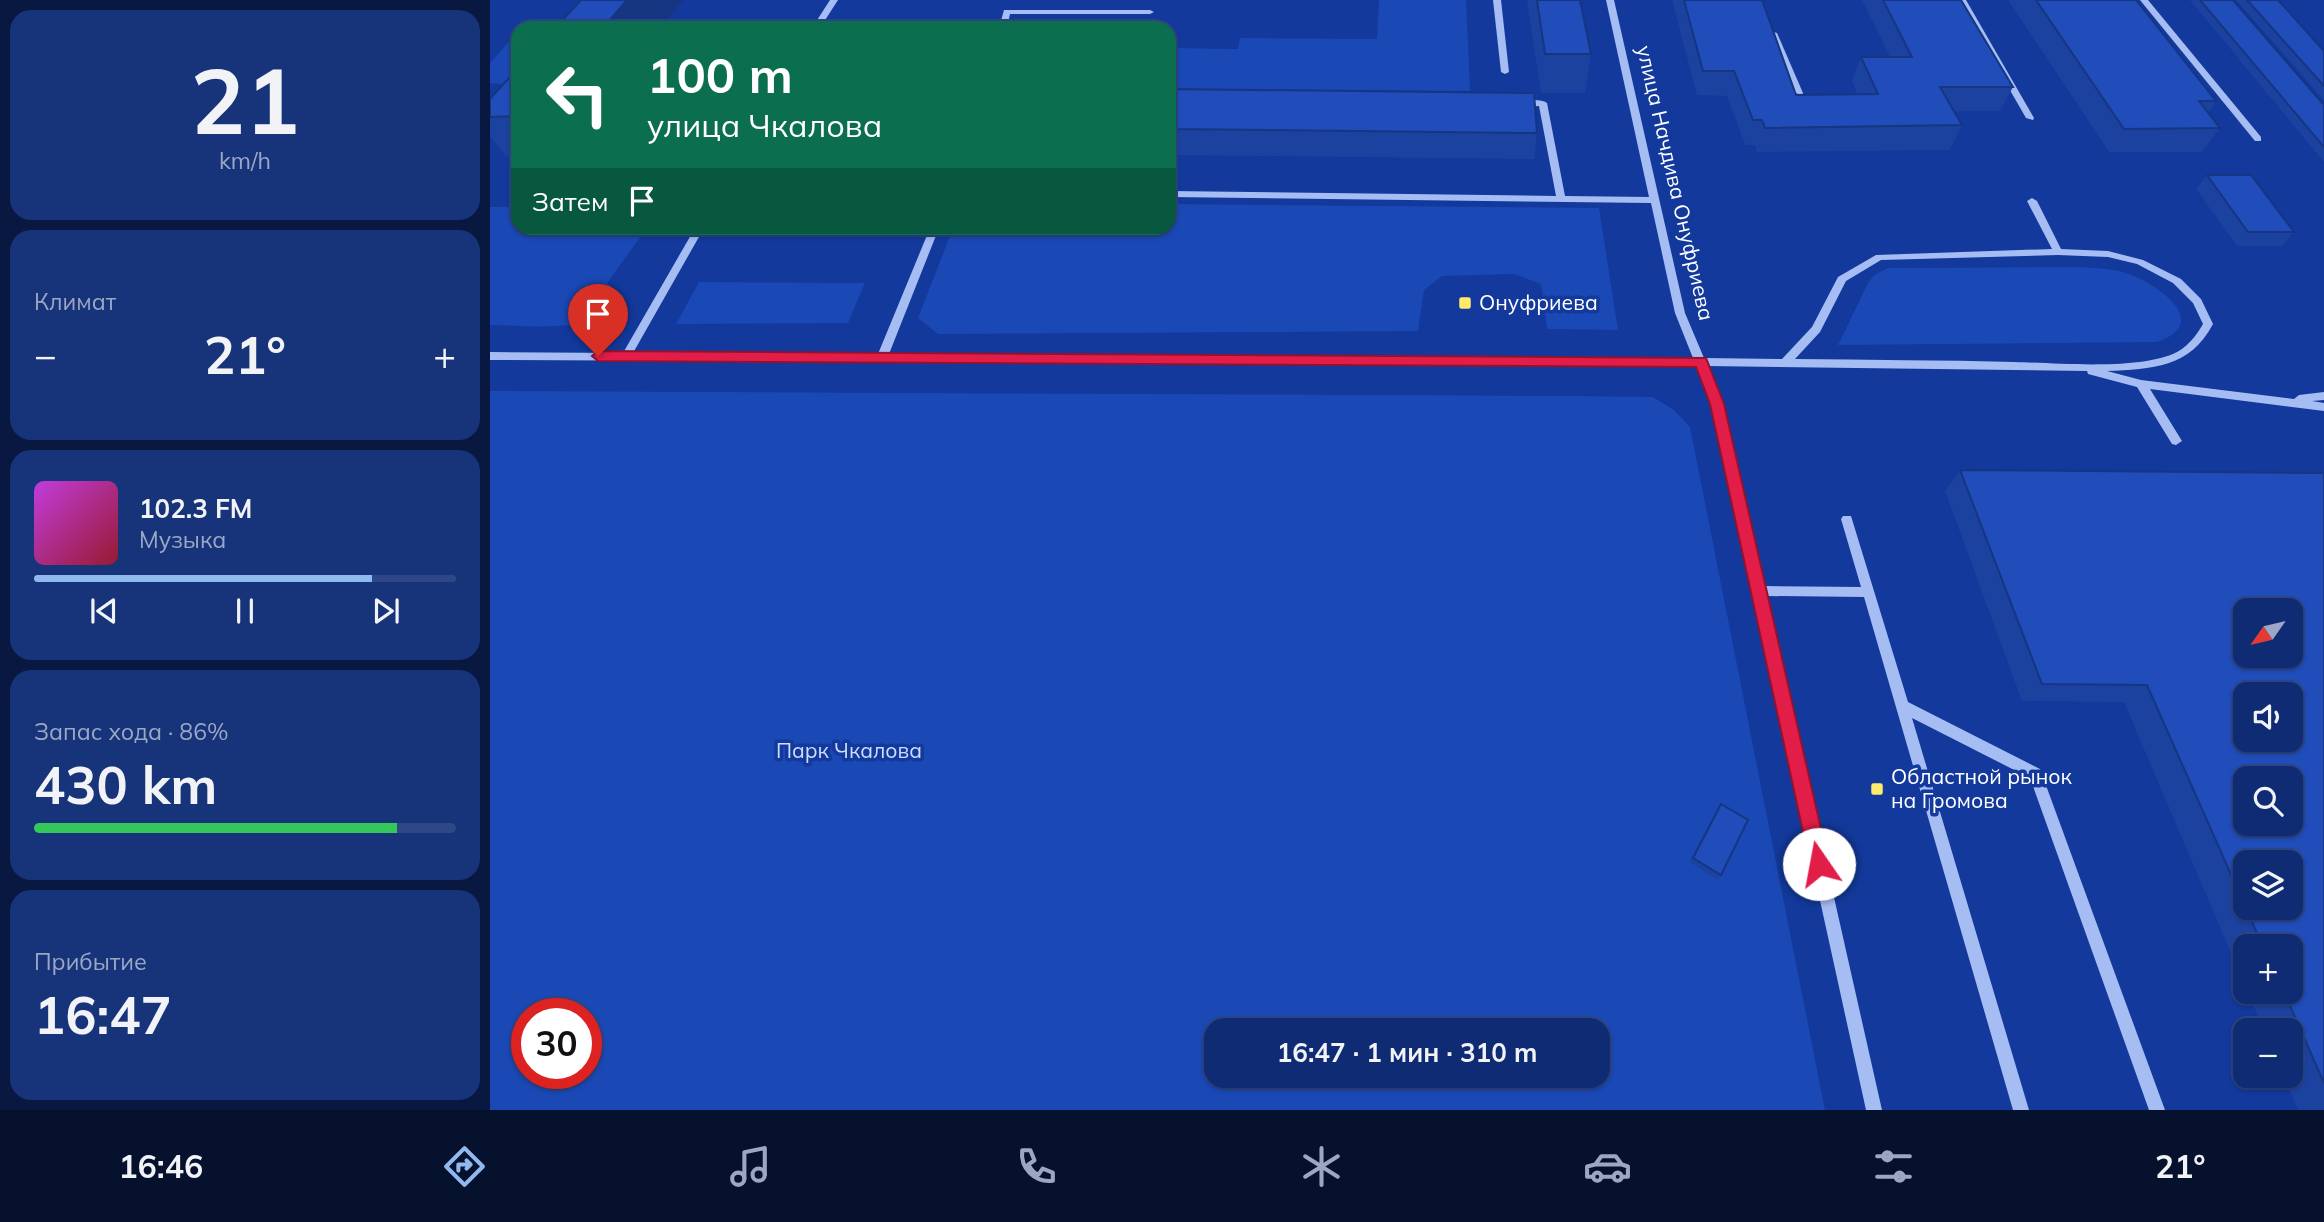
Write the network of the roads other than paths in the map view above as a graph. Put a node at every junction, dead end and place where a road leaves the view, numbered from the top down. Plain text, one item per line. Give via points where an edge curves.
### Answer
1 (834, 0) edge
2 (1497, 0) edge
3 (1610, 0) edge
4 (1962, 0) edge
5 (2144, 0) edge
6 (1150, 12) dead end
7 (820, 21) edge
8 (1005, 21) edge
9 (1769, 23) edge
10 (1505, 72) dead end
11 (1799, 93) edge
12 (1513, 104) edge
13 (2030, 118) dead end
14 (2259, 139) dead end
15 (1176, 194) edge
16 (1561, 199) junction
17 (1656, 200) junction
18 (2032, 201) dead end
19 (695, 235) edge
20 (932, 235) edge
21 (2058, 252) junction
22 (490, 356) edge
23 (626, 356) junction
24 (882, 358) junction
25 (1701, 362) junction
26 (1784, 363) junction
27 (2078, 367) junction
28 (2141, 384) junction
29 (2324, 396) edge
30 (2281, 400) junction
31 (2324, 407) edge
32 (2324, 413) edge
33 (2176, 441) dead end
34 (1847, 519) dead end
35 (1758, 591) junction
36 (1868, 592) junction
37 (1902, 706) junction
38 (1874, 1110) edge
39 (2021, 1110) edge
40 (2157, 1110) edge

1 - 7 street
2 - 10 street
3 - 17 street, улица Начдива Онуфриева
4 - 13 street
5 - 14 street
6 - 8 street via 1009,8
9 - 11 street
12 - 16 street via 1543,103
15 - 16 street
16 - 17 street
17 - 25 street, улица Начдива Онуфриева via 1680,313
18 - 21 street
19 - 23 street
20 - 24 street
21 - 26 street via 1879,257 1842,279 1816,329
21 - 27 street via 2108,254 2140,262 2177,281 2197,301 2208,324 2199,341 2175,357 2134,365
22 - 23 street
23 - 24 street
24 - 25 street
25 - 26 street
25 - 35 street, улица Начдива Онуфриева via 1717,404
26 - 27 street
27 - 28 street
28 - 30 street
28 - 33 street
29 - 30 street
30 - 31 street
30 - 32 street
34 - 36 street
35 - 36 street
35 - 38 street, улица Начдива Онуфриева
36 - 37 street
37 - 39 street
37 - 40 lane via 2035,774

